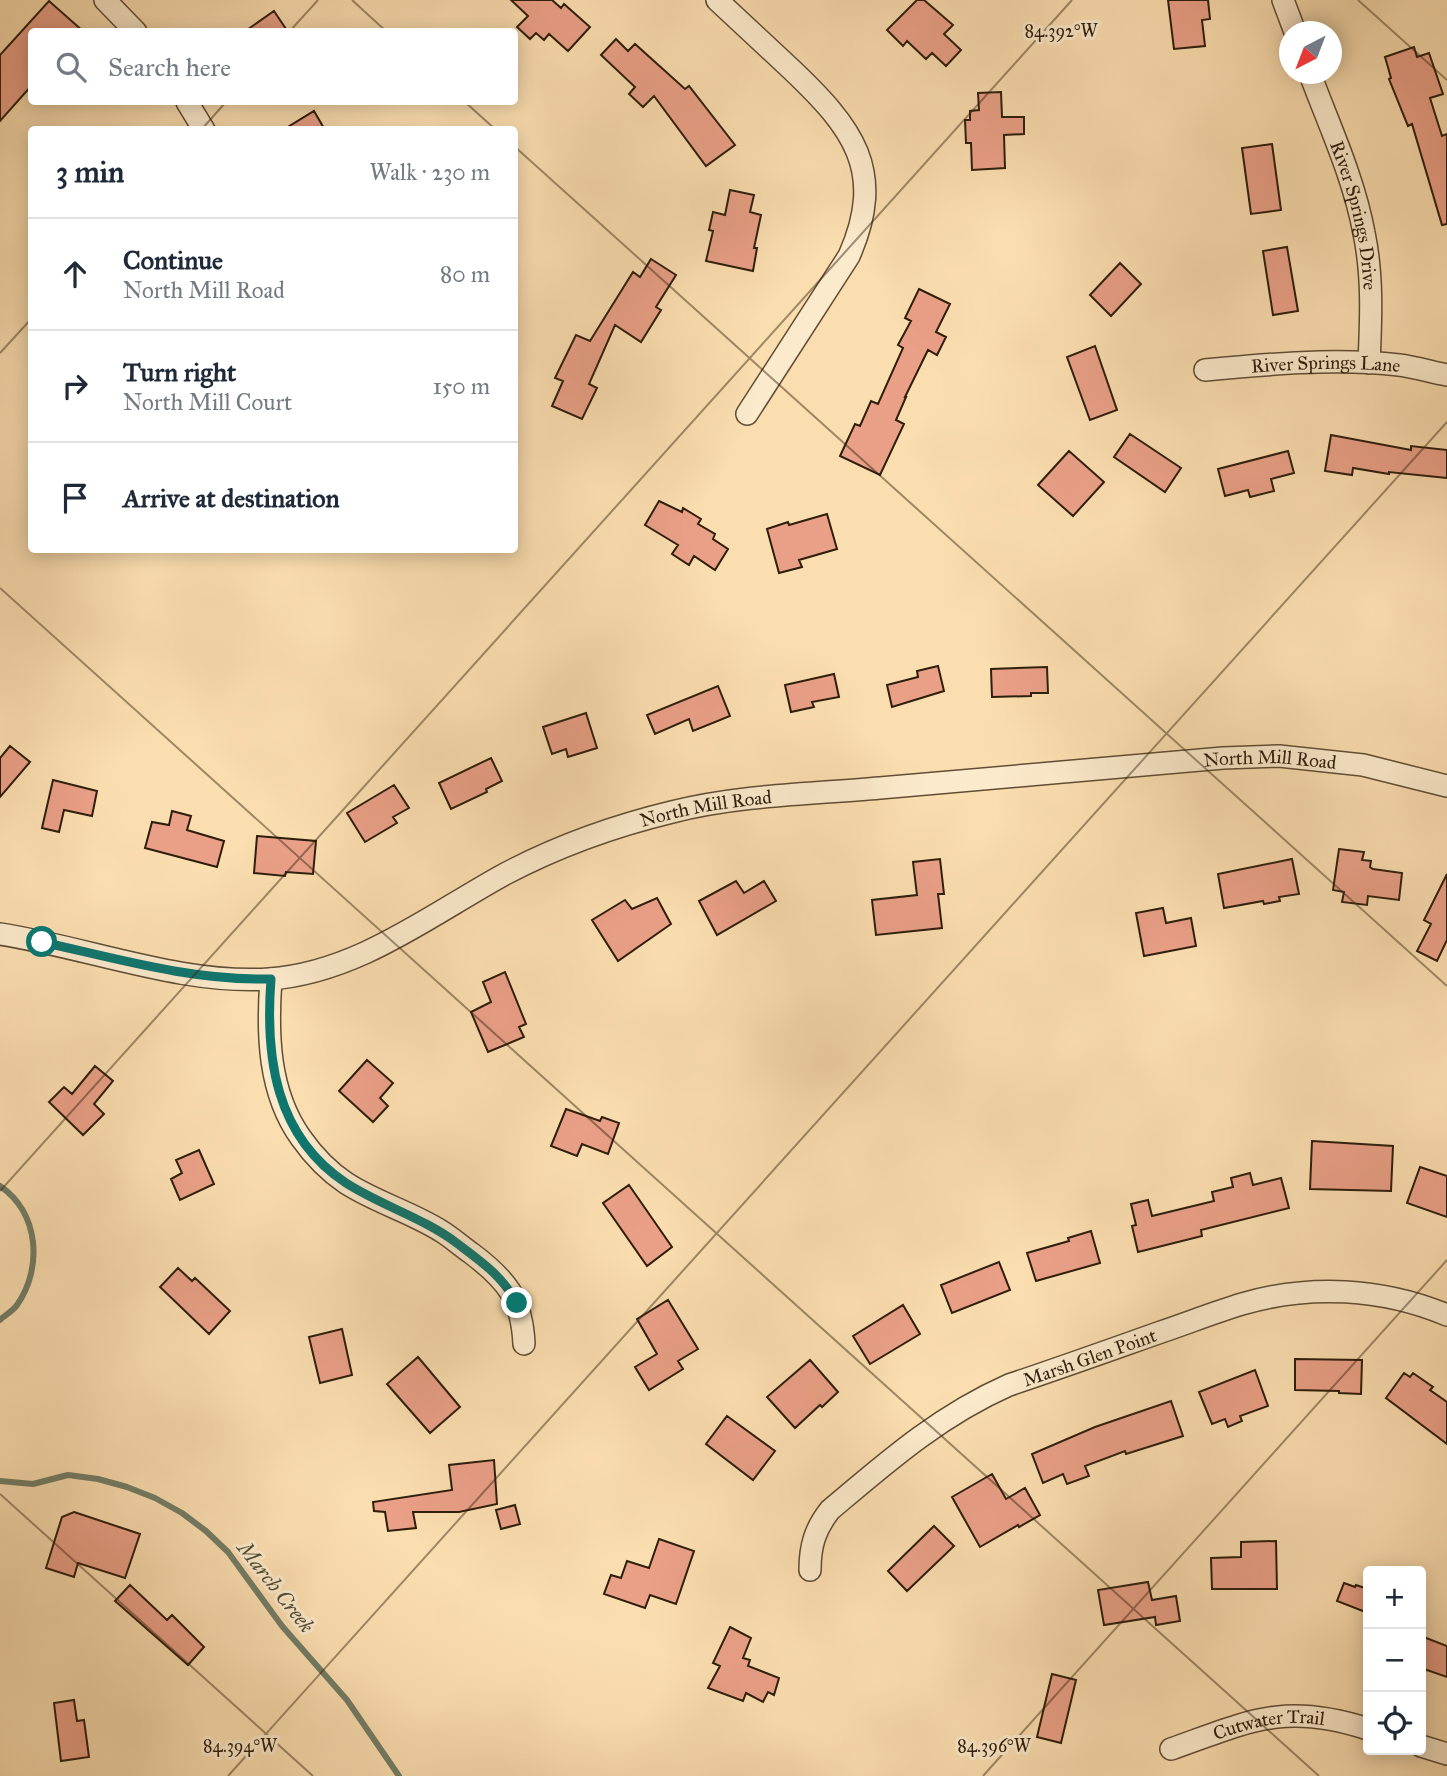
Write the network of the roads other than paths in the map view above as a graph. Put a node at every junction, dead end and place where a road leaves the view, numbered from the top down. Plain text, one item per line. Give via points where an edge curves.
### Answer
1 (105, 0) edge
2 (717, 0) edge
3 (1283, 0) edge
4 (1290, 21) edge
5 (132, 28) edge
6 (1314, 84) edge
7 (189, 105) edge
8 (202, 126) edge
9 (1369, 363) junction
10 (1205, 370) dead end
11 (1447, 375) edge
12 (747, 414) dead end
13 (1447, 786) edge
14 (0, 934) edge
15 (271, 979) junction
16 (1447, 1315) edge
17 (524, 1345) dead end
18 (810, 1570) dead end
19 (1363, 1728) edge
20 (1426, 1748) edge
21 (1171, 1749) dead end
22 (1447, 1754) edge

1 - 5 street
2 - 12 street via 826,102 849,132 864,183 863,212 849,256
3 - 4 street
6 - 9 street, River Springs Drive via 1365,234 1372,298
7 - 8 street
9 - 10 street, River Springs Lane via 1287,362
9 - 11 street, River Springs Lane
13 - 15 street, North Mill Road via 1363,765 1279,756 757,799 675,811 547,854 342,963
14 - 15 street, North Mill Road via 201,977
15 - 17 street via 272,1063 284,1108 300,1137 318,1160 346,1183 440,1231 494,1270 517,1303
16 - 18 street, Marsh Glen Point via 1378,1295 1336,1291 1289,1294 1243,1304 1009,1385 972,1402 906,1446 830,1510 813,1538
19 - 21 street, Cutwater Trail via 1320,1716 1286,1714 1256,1719
20 - 22 street

